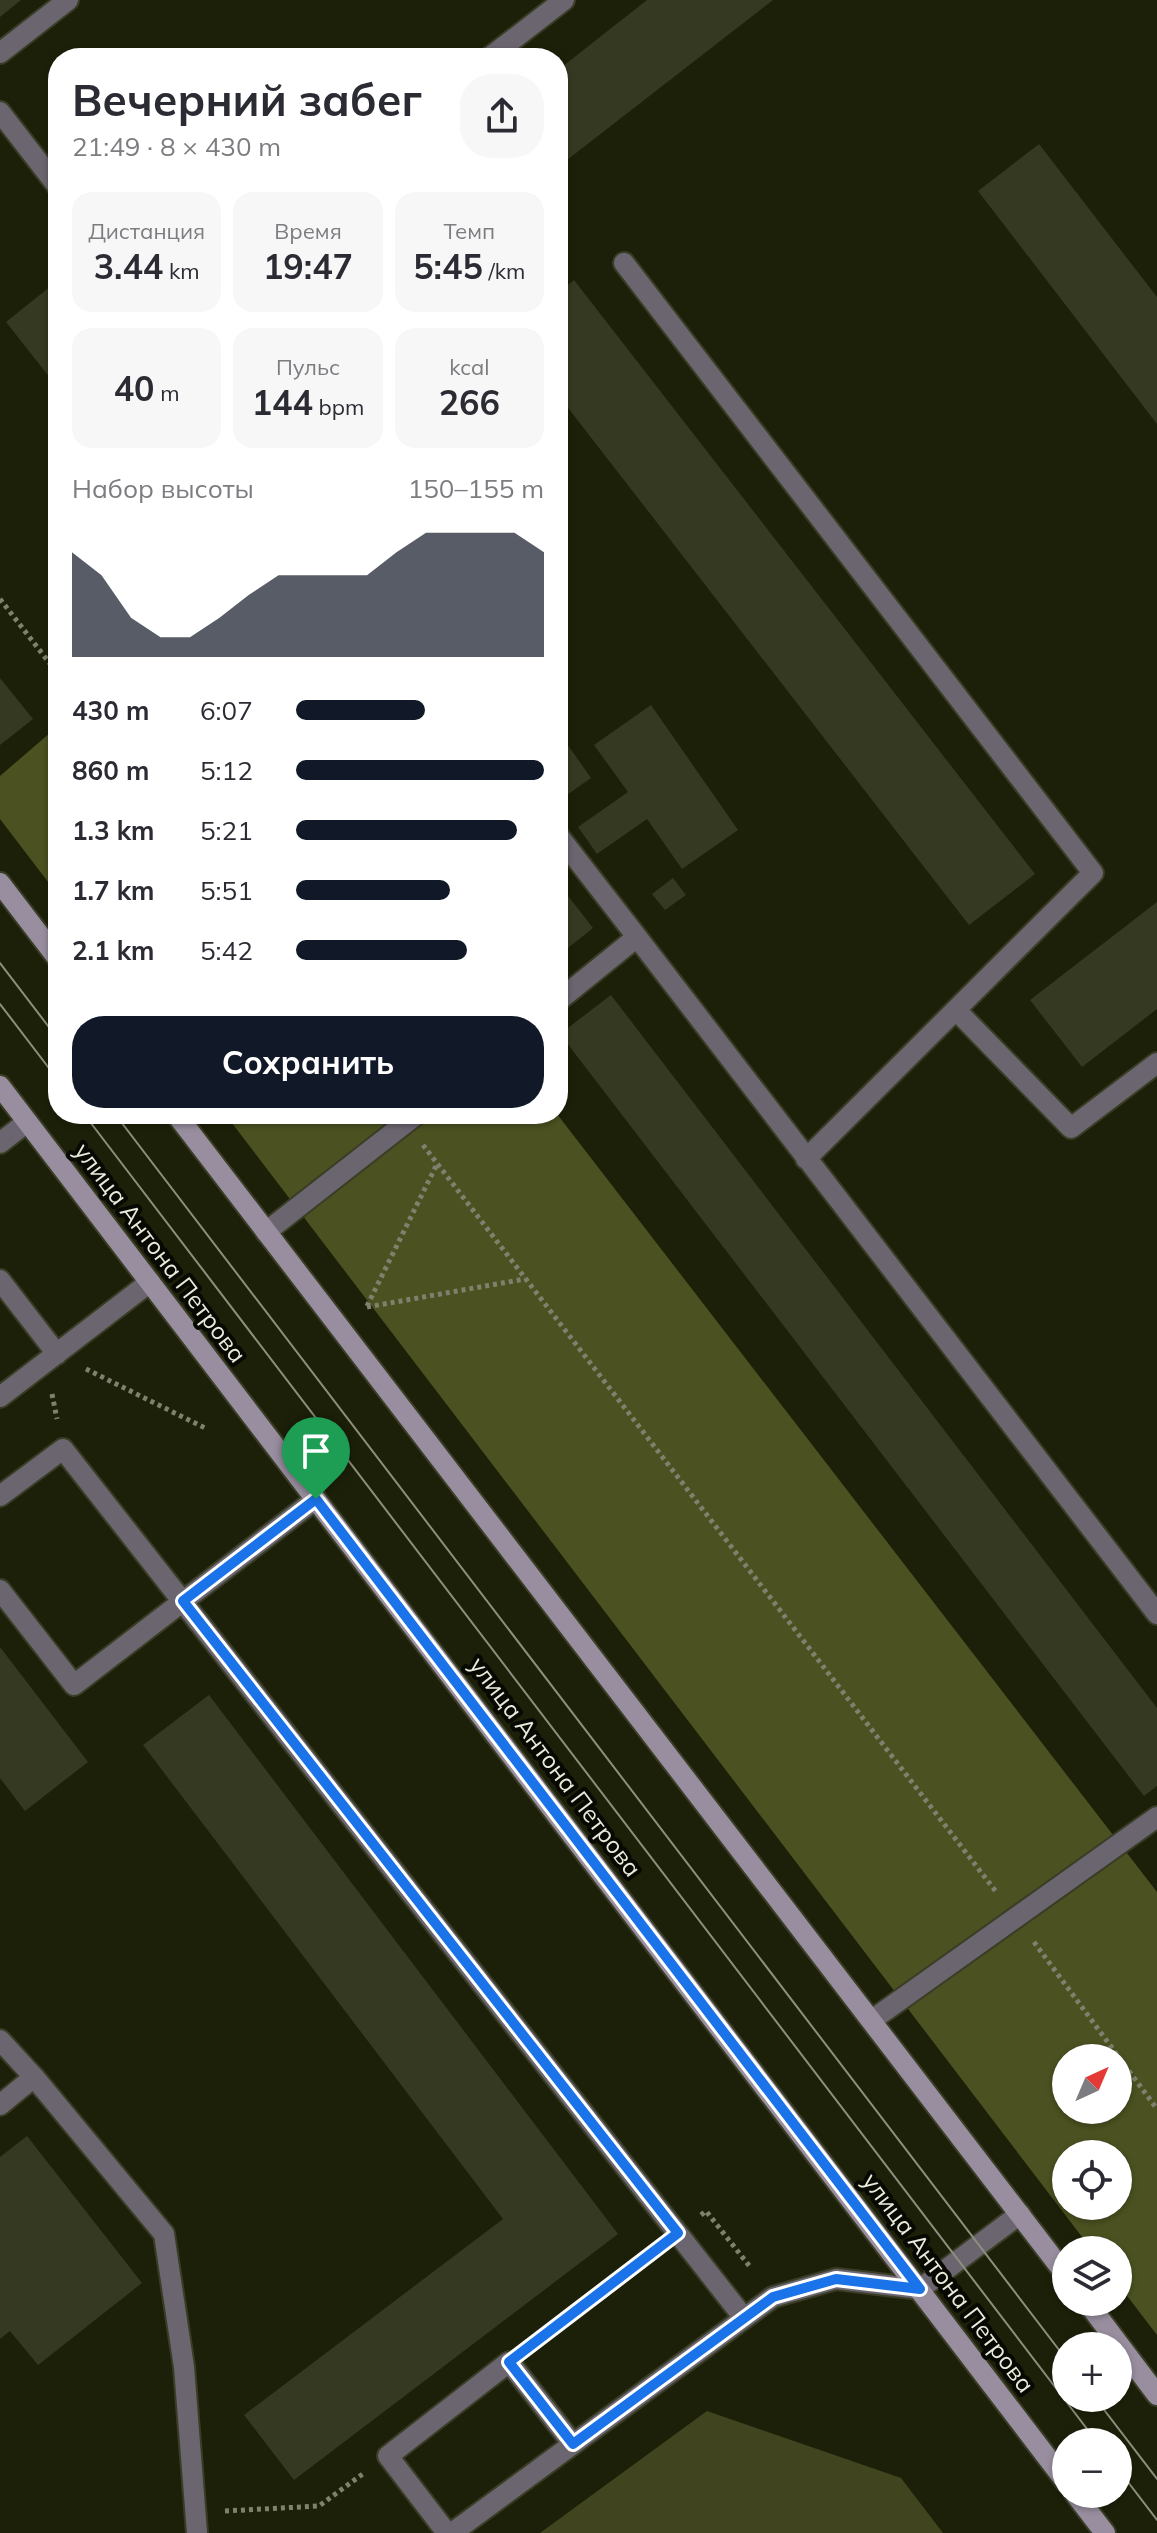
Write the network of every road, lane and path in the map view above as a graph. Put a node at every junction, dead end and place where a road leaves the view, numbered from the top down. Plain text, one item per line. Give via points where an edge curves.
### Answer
1 (68, 0) edge
2 (564, 0) edge
3 (502, 48) edge
4 (0, 53) edge
5 (0, 112) edge
6 (48, 174) edge
7 (624, 263) dead end
8 (0, 599) edge
9 (48, 661) edge
10 (568, 848) edge
11 (0, 883) edge
12 (637, 937) junction
13 (48, 946) edge
14 (568, 993) edge
15 (957, 1011) junction
16 (1157, 1063) edge
17 (0, 1086) edge
18 (27, 1122) junction
19 (184, 1124) edge
20 (404, 1124) edge
21 (415, 1124) edge
22 (0, 1143) edge
23 (806, 1159) junction
24 (437, 1163) junction
25 (266, 1232) junction
26 (525, 1279) junction
27 (0, 1280) edge
28 (150, 1282) junction
29 (52, 1358) junction
30 (0, 1397) edge
31 (205, 1428) dead end
32 (63, 1449) junction
33 (0, 1496) edge
34 (316, 1499) junction
35 (0, 1590) edge
36 (183, 1601) junction
37 (1157, 1614) edge
38 (1157, 1817) edge
39 (1015, 1917) junction
40 (872, 2020) junction
41 (0, 2040) edge
42 (34, 2077) junction
43 (0, 2105) edge
44 (1157, 2109) edge
45 (1020, 2214) junction
46 (678, 2233) junction
47 (1052, 2256) edge
48 (751, 2268) dead end
49 (920, 2289) junction
50 (1098, 2316) edge
51 (744, 2318) junction
52 (509, 2362) junction
53 (1157, 2395) edge
54 (573, 2444) junction
55 (388, 2456) junction
56 (1052, 2463) edge
57 (1086, 2508) edge
58 (196, 2523) edge
59 (450, 2533) edge
60 (1105, 2533) edge

1 - 4 street
2 - 3 street
5 - 6 street
7 - 15 street via 1093,873
8 - 9 path
10 - 12 street
11 - 13 main road
12 - 14 street
12 - 23 street
15 - 16 street via 1071,1128
15 - 23 street
17 - 18 main road, улица Антона Петрова
18 - 22 street
18 - 28 main road, улица Антона Петрова
19 - 25 main road
20 - 25 street
21 - 24 path
23 - 37 street
24 - 26 path
24 - 26 path via 367,1307
25 - 40 main road
26 - 39 path
27 - 29 street
28 - 29 street
28 - 34 main road, улица Антона Петрова
29 - 30 street
29 - 31 path
29 - 32 path
32 - 33 street
32 - 36 street
34 - 36 street
34 - 49 main road, улица Антона Петрова
35 - 36 street via 74,1685
36 - 46 street
38 - 39 street
39 - 40 street
39 - 44 path
40 - 45 main road
41 - 42 street
42 - 43 street
42 - 58 street via 164,2234 184,2367
45 - 47 main road
45 - 49 street
46 - 48 path via 706,2211
46 - 51 street
46 - 52 path
49 - 51 street via 836,2279 773,2297
49 - 56 main road, улица Антона Петрова
50 - 53 main road
51 - 54 street
52 - 54 street
52 - 55 street
54 - 59 street
55 - 58 path via 319,2506
55 - 59 street
57 - 60 main road

